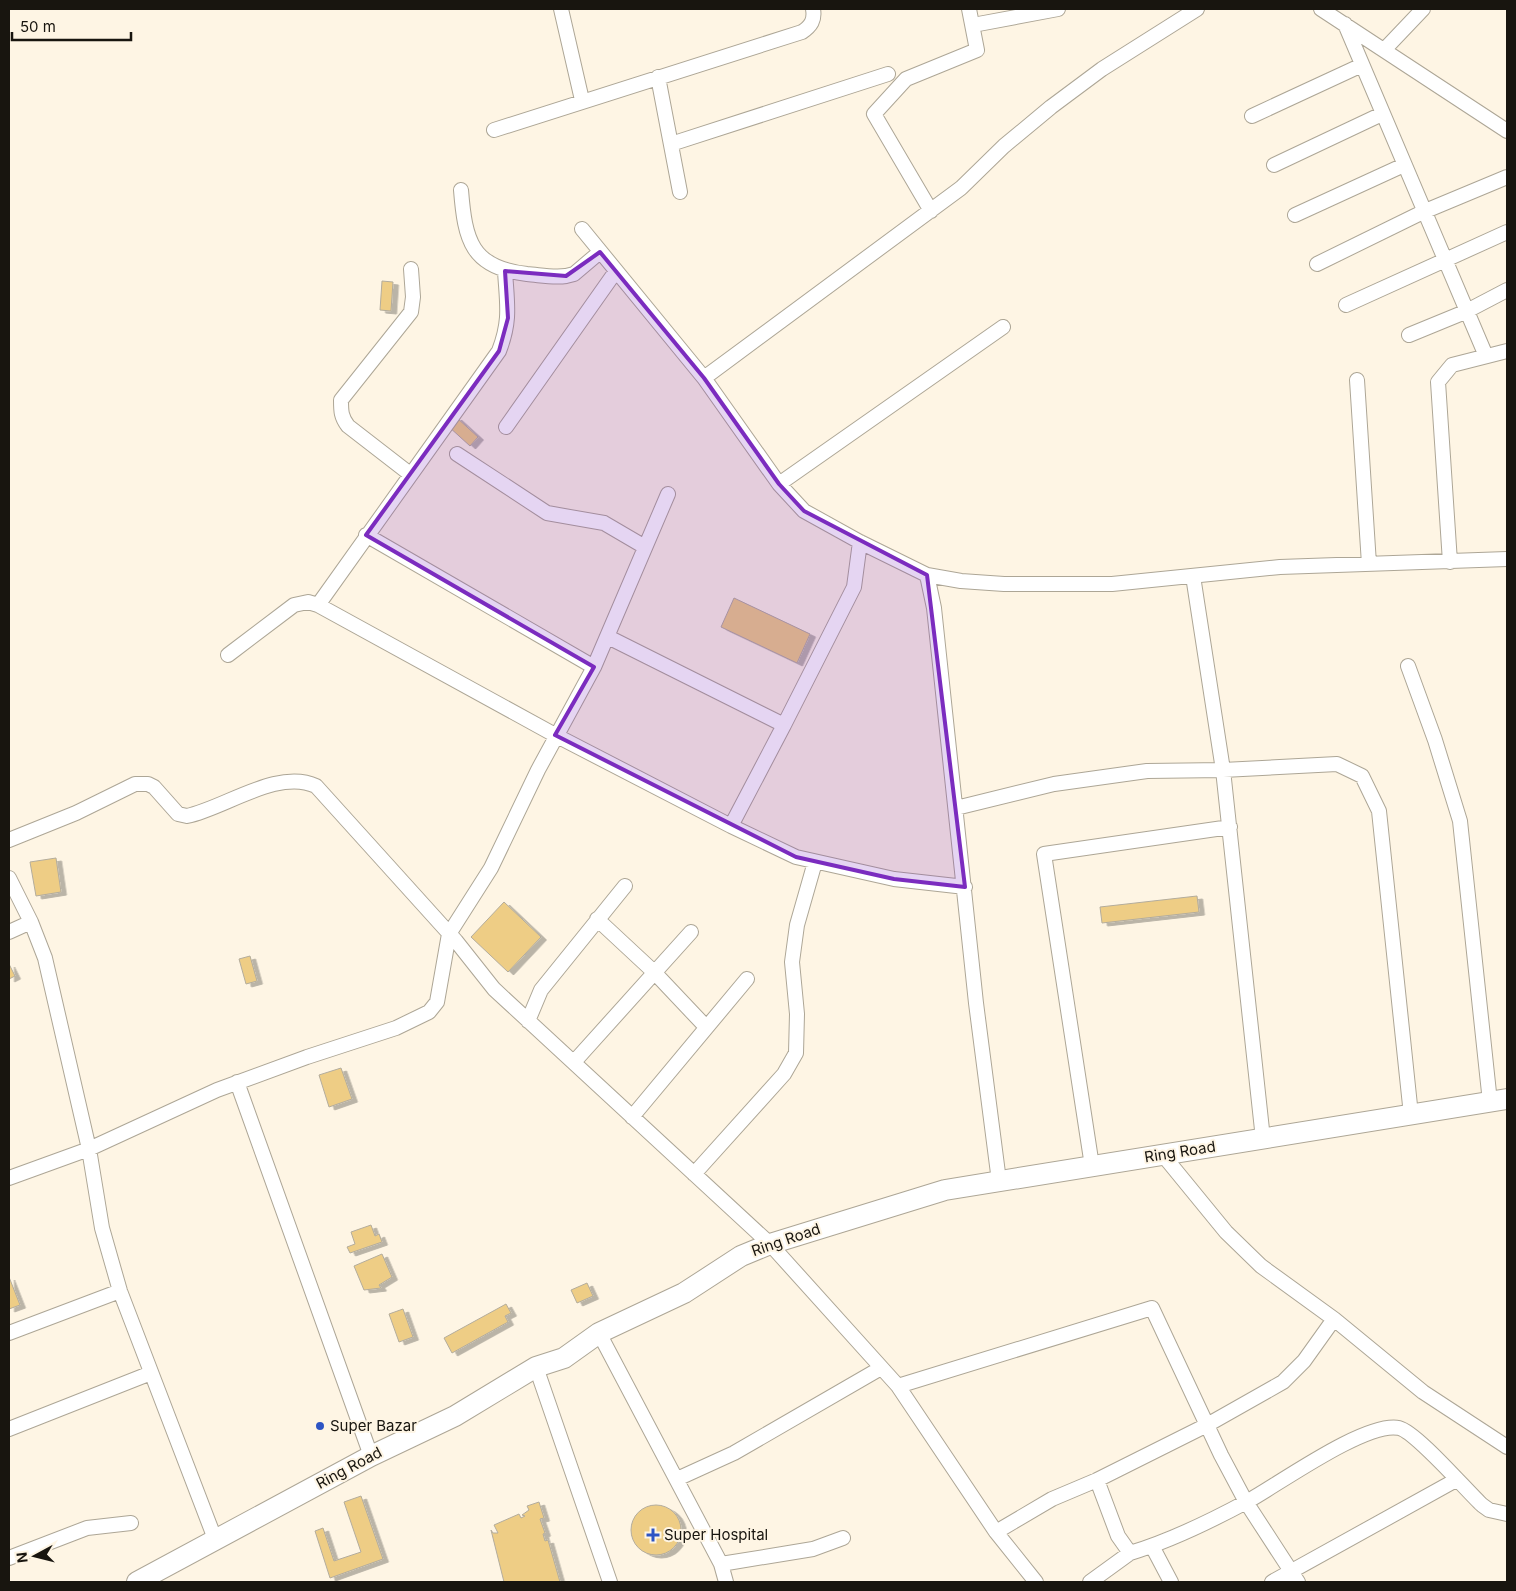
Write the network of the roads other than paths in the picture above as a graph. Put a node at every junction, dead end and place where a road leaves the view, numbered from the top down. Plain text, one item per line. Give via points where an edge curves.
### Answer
1 (561, 9) edge
2 (813, 9) edge
3 (969, 9) edge
4 (1058, 9) edge
5 (1197, 9) edge
6 (1321, 9) edge
7 (1423, 9) edge
8 (1345, 24) junction
9 (973, 25) junction
10 (1384, 50) junction
11 (1362, 65) junction
12 (888, 74) dead end
13 (658, 77) junction
14 (582, 100) junction
15 (1382, 114) junction
16 (1252, 116) dead end
17 (494, 130) dead end
18 (1507, 131) edge
19 (671, 144) junction
20 (1274, 165) dead end
21 (1404, 165) junction
22 (1507, 176) edge
23 (461, 190) dead end
24 (680, 192) dead end
25 (931, 211) junction
26 (1423, 212) junction
27 (1295, 215) dead end
28 (582, 229) dead end
29 (1507, 232) edge
30 (600, 252) junction
31 (1444, 260) junction
32 (1317, 264) dead end
33 (411, 269) dead end
34 (505, 271) junction
35 (616, 271) junction
36 (1507, 290) edge
37 (1346, 305) dead end
38 (1465, 312) junction
39 (1004, 327) dead end
40 (1408, 335) dead end
41 (1507, 351) edge
42 (1486, 356) junction
43 (704, 378) junction
44 (1357, 380) dead end
45 (506, 428) dead end
46 (457, 454) dead end
47 (410, 474) junction
48 (779, 484) junction
49 (668, 494) dead end
50 (366, 535) junction
51 (860, 542) junction
52 (645, 548) junction
53 (1507, 560) edge
54 (1450, 562) junction
55 (1369, 564) junction
56 (927, 575) junction
57 (1193, 576) junction
58 (318, 604) junction
59 (608, 637) junction
60 (228, 654) dead end
61 (1408, 666) dead end
62 (594, 667) junction
63 (784, 725) junction
64 (555, 735) junction
65 (1223, 770) junction
66 (956, 808) junction
67 (731, 826) junction
68 (1230, 828) junction
69 (9, 840) edge
70 (815, 862) junction
71 (9, 878) edge
72 (625, 886) dead end
73 (964, 887) junction
74 (597, 919) junction
75 (31, 922) junction
76 (9, 932) edge
77 (691, 932) dead end
78 (449, 934) junction
79 (654, 972) junction
80 (747, 979) dead end
81 (528, 1021) junction
82 (706, 1027) junction
83 (574, 1062) junction
84 (237, 1082) junction
85 (1499, 1101) edge
86 (1411, 1116) junction
87 (632, 1117) junction
88 (1263, 1139) junction
89 (89, 1149) junction
90 (1163, 1155) junction
91 (1092, 1166) junction
92 (694, 1174) junction
93 (10, 1175) edge
94 (999, 1182) junction
95 (770, 1244) junction
96 (120, 1291) junction
97 (1334, 1319) junction
98 (599, 1332) junction
99 (9, 1333) edge
100 (536, 1367) junction
101 (881, 1368) junction
102 (151, 1373) junction
103 (898, 1386) junction
104 (1207, 1425) junction
105 (9, 1429) edge
106 (1507, 1447) edge
107 (371, 1456) junction
108 (677, 1479) junction
109 (1097, 1480) junction
110 (1456, 1480) junction
111 (1246, 1502) junction
112 (1507, 1514) edge
113 (131, 1523) dead end
114 (996, 1532) junction
115 (843, 1538) dead end
116 (214, 1539) junction
117 (1152, 1546) junction
118 (1130, 1553) junction
119 (9, 1558) edge
120 (721, 1564) junction
121 (1295, 1577) edge
122 (137, 1582) edge
123 (610, 1582) edge
124 (726, 1582) edge
125 (1036, 1582) edge
126 (1090, 1582) edge
127 (1171, 1582) edge
128 (1272, 1582) edge

1 - 14 street
2 - 13 street via 810,26 802,32
3 - 9 street
4 - 9 street
5 - 25 street via 1102,69 1051,107
6 - 8 street
7 - 10 street
8 - 10 street
8 - 11 street
9 - 25 street via 977,50 906,79 874,114
10 - 18 street
11 - 15 street
11 - 16 street
12 - 19 street
13 - 14 street
13 - 19 street
14 - 17 street
15 - 20 street
15 - 21 street
19 - 24 street
21 - 26 street
21 - 27 street
22 - 26 street
23 - 34 street via 470,242 479,256
25 - 43 street
26 - 31 street
26 - 32 street
28 - 30 street
29 - 31 street
30 - 34 street via 574,274 566,276
30 - 35 street
31 - 37 street
31 - 38 street
33 - 47 street via 411,312 341,400 342,418 348,426
34 - 47 street via 508,318 499,351
35 - 43 street
35 - 45 street
36 - 38 street
38 - 40 street
38 - 42 street
39 - 48 street
41 - 42 street
42 - 54 street via 1452,365 1438,382
43 - 48 street
44 - 55 street
46 - 52 street via 547,513 604,523
47 - 50 street
48 - 51 street via 804,511
49 - 52 street
50 - 58 street
50 - 62 street
51 - 56 street
51 - 63 street via 854,587
52 - 59 street
53 - 54 street
54 - 55 street
55 - 57 street via 1280,567
56 - 57 street via 1004,584 1103,584
56 - 66 street via 934,608
57 - 65 street
58 - 60 street via 294,605
58 - 64 street
59 - 62 street
59 - 63 street
61 - 85 street via 1460,820
62 - 64 street
63 - 67 street
64 - 67 street
64 - 78 street via 491,868
65 - 66 street via 1147,771 1054,784
65 - 68 street
65 - 86 street via 1337,764 1362,776 1379,811
66 - 73 street
67 - 70 street via 796,857
68 - 88 street
68 - 91 street via 1044,854
69 - 78 street via 76,813 135,784 148,784 178,814 187,816 277,784 310,783
70 - 73 street via 894,879
70 - 92 street via 797,925 793,953 796,1054 784,1074
71 - 75 street
72 - 74 street
73 - 94 street
74 - 79 street
74 - 81 street via 541,990
75 - 76 street
75 - 89 street via 45,958
77 - 79 street
78 - 81 street via 494,989
78 - 84 street via 437,1002 429,1012 396,1028
79 - 82 street
79 - 83 street
80 - 82 street
81 - 83 street
82 - 87 street
83 - 87 street
84 - 89 street
84 - 107 street
85 - 86 main road, Ring Road
86 - 88 main road, Ring Road
87 - 92 street
88 - 90 main road, Ring Road
89 - 93 street
89 - 96 street via 102,1228
90 - 91 main road, Ring Road
90 - 97 street via 1226,1232 1261,1266
91 - 94 main road, Ring Road
92 - 95 street
94 - 95 main road, Ring Road via 945,1190
95 - 98 main road, Ring Road via 741,1256 684,1293
95 - 101 street
96 - 99 street
96 - 102 street
97 - 104 street via 1304,1361 1283,1382
97 - 106 street via 1423,1392
98 - 100 main road, Ring Road via 564,1358
98 - 108 street
100 - 107 main road, Ring Road via 455,1416
100 - 123 street
101 - 103 street
101 - 108 street via 734,1453
102 - 105 street
102 - 116 street
103 - 104 street via 1152,1308
103 - 114 street
104 - 109 street
104 - 111 street
107 - 116 main road, Ring Road
108 - 120 street
109 - 114 street via 1052,1498
109 - 118 street via 1118,1536
110 - 111 street via 1416,1439 1400,1428 1385,1428 1363,1434
110 - 112 street via 1489,1510
110 - 121 street
111 - 117 street
111 - 121 street
113 - 119 street via 86,1528
114 - 125 street
115 - 120 street via 813,1550
116 - 122 main road, Ring Road
117 - 118 street
117 - 127 street
118 - 126 street
120 - 124 street
121 - 128 street

